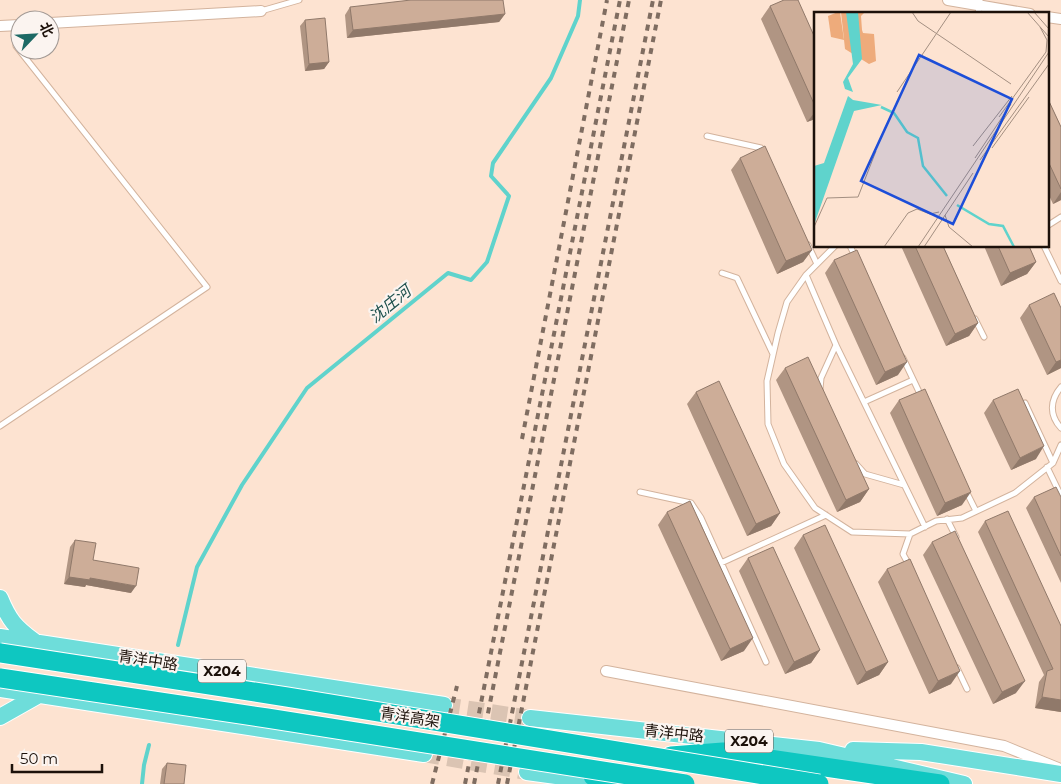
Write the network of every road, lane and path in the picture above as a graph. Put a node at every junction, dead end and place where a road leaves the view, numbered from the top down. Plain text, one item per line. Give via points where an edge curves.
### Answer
1 (299, 0) edge
2 (948, 0) edge
3 (979, 6) edge
4 (261, 11) joint
5 (1017, 12) edge
6 (1048, 17) edge
7 (1061, 19) edge
8 (60, 22) edge
9 (27, 60) edge
10 (707, 136) dead end
11 (765, 157) edge
12 (1061, 217) edge
13 (1048, 225) edge
14 (804, 237) edge
15 (833, 248) edge
16 (851, 248) edge
17 (1045, 248) edge
18 (818, 264) junction
19 (859, 264) edge
20 (722, 273) dead end
21 (806, 275) junction
22 (1061, 281) edge
23 (972, 313) edge
24 (984, 338) dead end
25 (836, 345) junction
26 (901, 353) edge
27 (773, 354) junction
28 (914, 380) junction
29 (1061, 387) edge
30 (820, 392) edge
31 (864, 402) junction
32 (1025, 402) edge
33 (926, 406) edge
34 (0, 426) edge
35 (1061, 428) edge
36 (1061, 446) edge
37 (854, 463) edge
38 (1053, 463) junction
39 (1048, 467) junction
40 (904, 485) junction
41 (963, 485) edge
42 (640, 492) dead end
43 (1061, 496) edge
44 (976, 511) junction
45 (826, 515) junction
46 (948, 519) junction
47 (925, 527) junction
48 (910, 534) junction
49 (960, 546) edge
50 (721, 563) junction
51 (912, 572) edge
52 (0, 598) edge
53 (0, 637) edge
54 (38, 644) junction
55 (0, 653) edge
56 (766, 662) dead end
57 (954, 662) edge
58 (606, 671) dead end
59 (0, 678) edge
60 (0, 689) edge
61 (967, 689) dead end
62 (39, 695) junction
63 (444, 705) tunnel mouth
64 (0, 717) edge
65 (530, 718) tunnel mouth
66 (819, 750) junction
67 (424, 754) tunnel mouth
68 (662, 757) junction
69 (529, 766) junction
70 (1061, 770) edge
71 (1061, 774) edge
72 (577, 784) edge
73 (613, 784) edge
74 (622, 784) edge
75 (685, 784) edge
76 (818, 784) edge
77 (940, 784) edge
78 (964, 784) edge

1 - 4 lane
2 - 3 street
3 - 5 street
4 - 8 street
6 - 7 street
9 - 34 lane via 207,287
10 - 11 lane via 761,148
12 - 13 lane
14 - 18 lane
15 - 18 lane
16 - 19 lane
17 - 22 lane
18 - 21 lane
20 - 27 lane via 737,278
21 - 25 lane
21 - 27 lane via 787,302
23 - 24 lane
25 - 30 lane via 821,378
25 - 31 lane
26 - 28 lane
27 - 45 lane via 767,381 768,424 784,464 815,508
28 - 31 lane
28 - 33 lane
29 - 35 lane via 1053,400 1052,410
31 - 40 lane
32 - 38 lane
36 - 38 lane
37 - 40 lane via 865,474
38 - 39 lane
39 - 43 lane
39 - 44 lane via 1014,493
40 - 47 lane
41 - 44 lane
42 - 50 lane via 691,503
44 - 46 lane via 962,518
45 - 48 lane via 852,532
45 - 50 lane
46 - 47 lane
46 - 49 lane
47 - 48 lane
48 - 51 lane via 903,554
50 - 56 lane
52 - 54 main road via 15,627
53 - 54 main road, 青洋中路 / X204
54 - 63 main road, 青洋中路 / X204
55 - 68 highway, 青洋高架, bridge
57 - 61 lane
58 - 70 street via 1004,746
59 - 69 highway, 青洋高架, bridge
60 - 62 main road
62 - 64 main road
62 - 67 main road
65 - 66 main road, 青洋中路 / X204
66 - 71 main road via 922,752
66 - 78 main road, 青洋中路 / X204
68 - 76 highway, 青洋高架, bridge
68 - 77 highway via 723,752
69 - 72 main road
69 - 73 main road
69 - 74 highway, bridge
69 - 75 highway, 青洋高架, bridge

